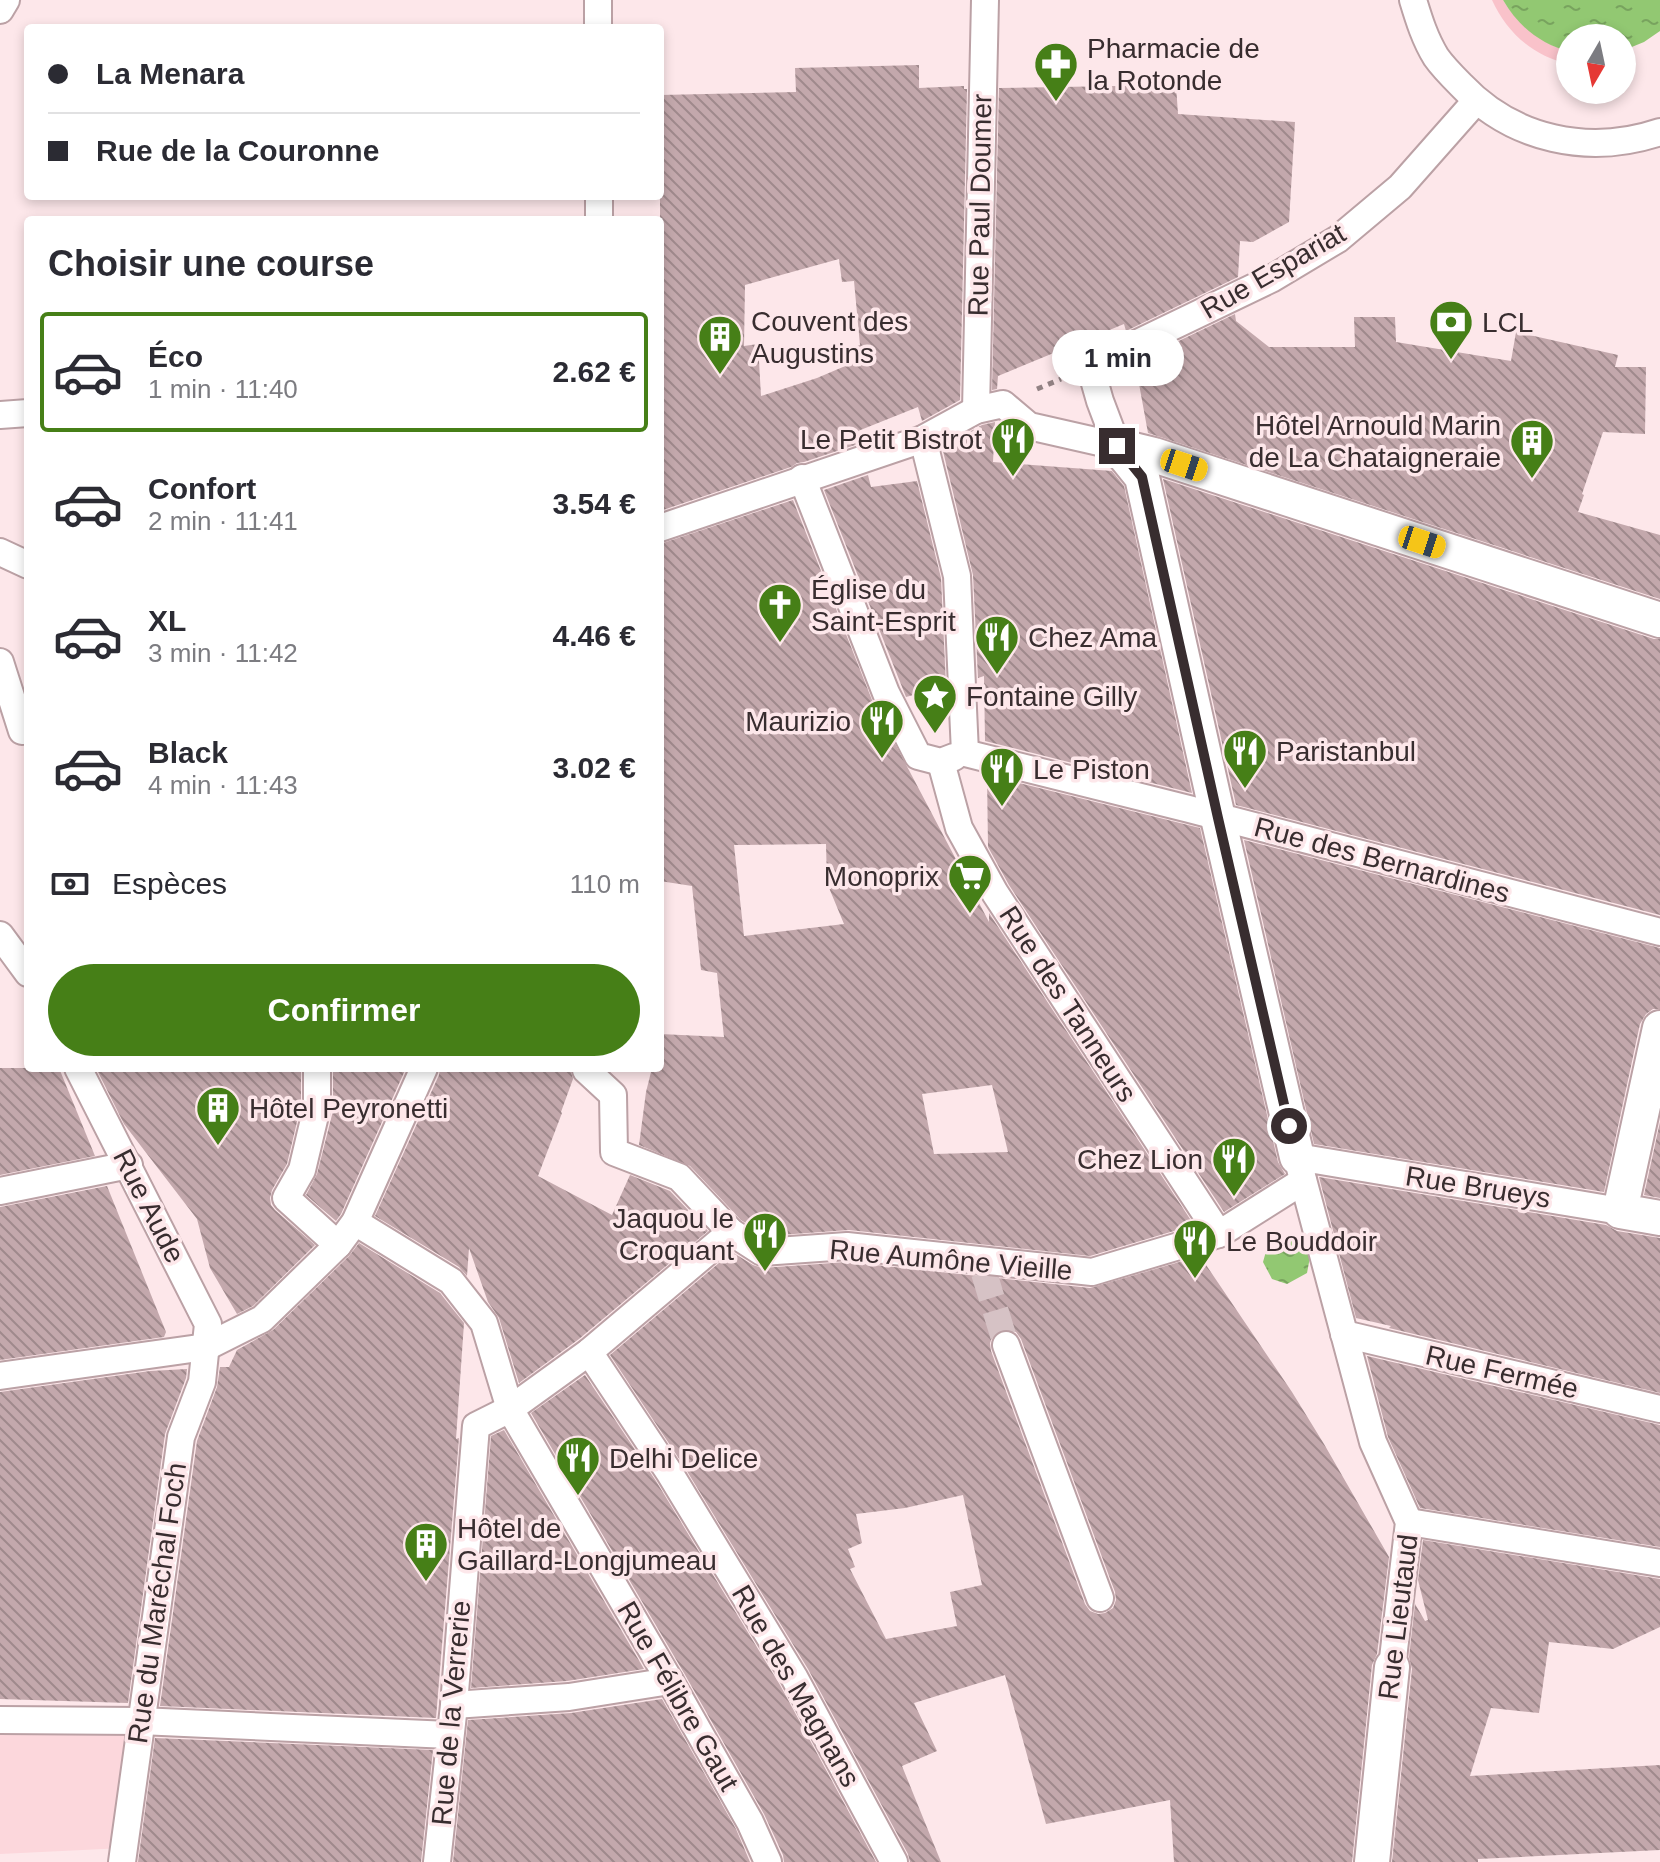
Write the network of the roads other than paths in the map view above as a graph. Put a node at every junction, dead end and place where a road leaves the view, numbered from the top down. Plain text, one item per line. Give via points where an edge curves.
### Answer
1 (6, 0) edge
2 (598, 0) edge
3 (985, 0) edge
4 (1413, 0) edge
5 (0, 10) edge
6 (598, 24) edge
7 (1476, 101) junction
8 (1660, 132) edge
9 (976, 410) junction
10 (24, 413) edge
11 (0, 415) edge
12 (923, 439) junction
13 (1117, 446) junction
14 (802, 478) junction
15 (664, 527) edge
16 (0, 552) edge
17 (24, 563) edge
18 (1660, 620) edge
19 (0, 662) edge
20 (17, 733) edge
21 (941, 757) junction
22 (1218, 818) junction
23 (1660, 932) edge
24 (0, 935) edge
25 (24, 968) edge
26 (1660, 1028) edge
27 (80, 1072) edge
28 (317, 1072) edge
29 (422, 1072) edge
30 (588, 1072) edge
31 (129, 1165) junction
32 (1300, 1169) junction
33 (0, 1191) edge
34 (1620, 1211) junction
35 (1660, 1218) edge
36 (355, 1222) junction
37 (731, 1232) junction
38 (1219, 1234) junction
39 (338, 1245) junction
40 (1344, 1334) junction
41 (1006, 1345) tunnel mouth
42 (206, 1347) junction
43 (589, 1352) junction
44 (0, 1376) edge
45 (510, 1409) junction
46 (1660, 1409) edge
47 (1409, 1522) junction
48 (1660, 1563) edge
49 (1100, 1598) dead end
50 (1392, 1667) joint
51 (670, 1681) junction
52 (454, 1705) junction
53 (0, 1720) edge
54 (140, 1721) junction
55 (449, 1735) junction
56 (122, 1862) edge
57 (437, 1862) edge
58 (768, 1862) edge
59 (894, 1862) edge
60 (1372, 1862) edge

1 - 5 street
2 - 6 street
3 - 9 street, Rue Paul Doumer
4 - 7 street via 1438,60
7 - 8 street via 1530,132 1557,139 1608,144
7 - 13 street, Rue Espariat via 1400,187 1338,239 1271,279 1090,366
9 - 12 street
9 - 13 street via 1003,404 1029,426
10 - 11 street
12 - 14 street
12 - 21 street via 957,576
13 - 18 street
13 - 22 street via 1142,477
14 - 15 street
14 - 21 street, Rue des Tanneurs via 886,693
16 - 17 street
19 - 20 street
21 - 22 street, Rue des Bernardines
21 - 38 street, Rue des Tanneurs via 959,828 995,893
22 - 23 street, Rue des Bernardines
22 - 32 street
24 - 25 street
26 - 34 street
27 - 31 street, Rue Aude
28 - 39 street via 317,1107 302,1170 286,1198
29 - 36 street
30 - 37 street, Rue Aumône Vieille via 613,1095 614,1152 679,1177
31 - 33 street
31 - 42 street, Rue Aude via 208,1324
32 - 34 street, Rue Brueys
32 - 38 street, Rue Aumône Vieille
32 - 40 street, Rue Lieutaud
34 - 35 street, Rue Brueys
36 - 39 street
36 - 45 street via 451,1281 484,1323
37 - 38 street, Rue Aumône Vieille via 762,1252 847,1246 983,1266 1092,1272
37 - 43 street
39 - 42 street via 262,1319
40 - 46 street, Rue Fermée
40 - 47 street, Rue Lieutaud via 1373,1442
41 - 49 street
42 - 44 street
42 - 54 street, Rue du Maréchal Foch via 202,1382 181,1437
43 - 45 street
43 - 59 street, Rue des Magnans via 794,1677
45 - 51 street, Rue Félibre Gaut
45 - 52 street, Rue de la Verrerie via 476,1426
47 - 48 street
47 - 50 street, Rue Lieutaud
50 - 60 street, Rue Lieutaud
51 - 52 street via 569,1697
51 - 58 street, Rue Félibre Gaut
52 - 55 street, Rue de la Verrerie
53 - 54 street
54 - 55 street
54 - 56 street, Rue du Maréchal Foch
55 - 57 street, Rue de la Verrerie

